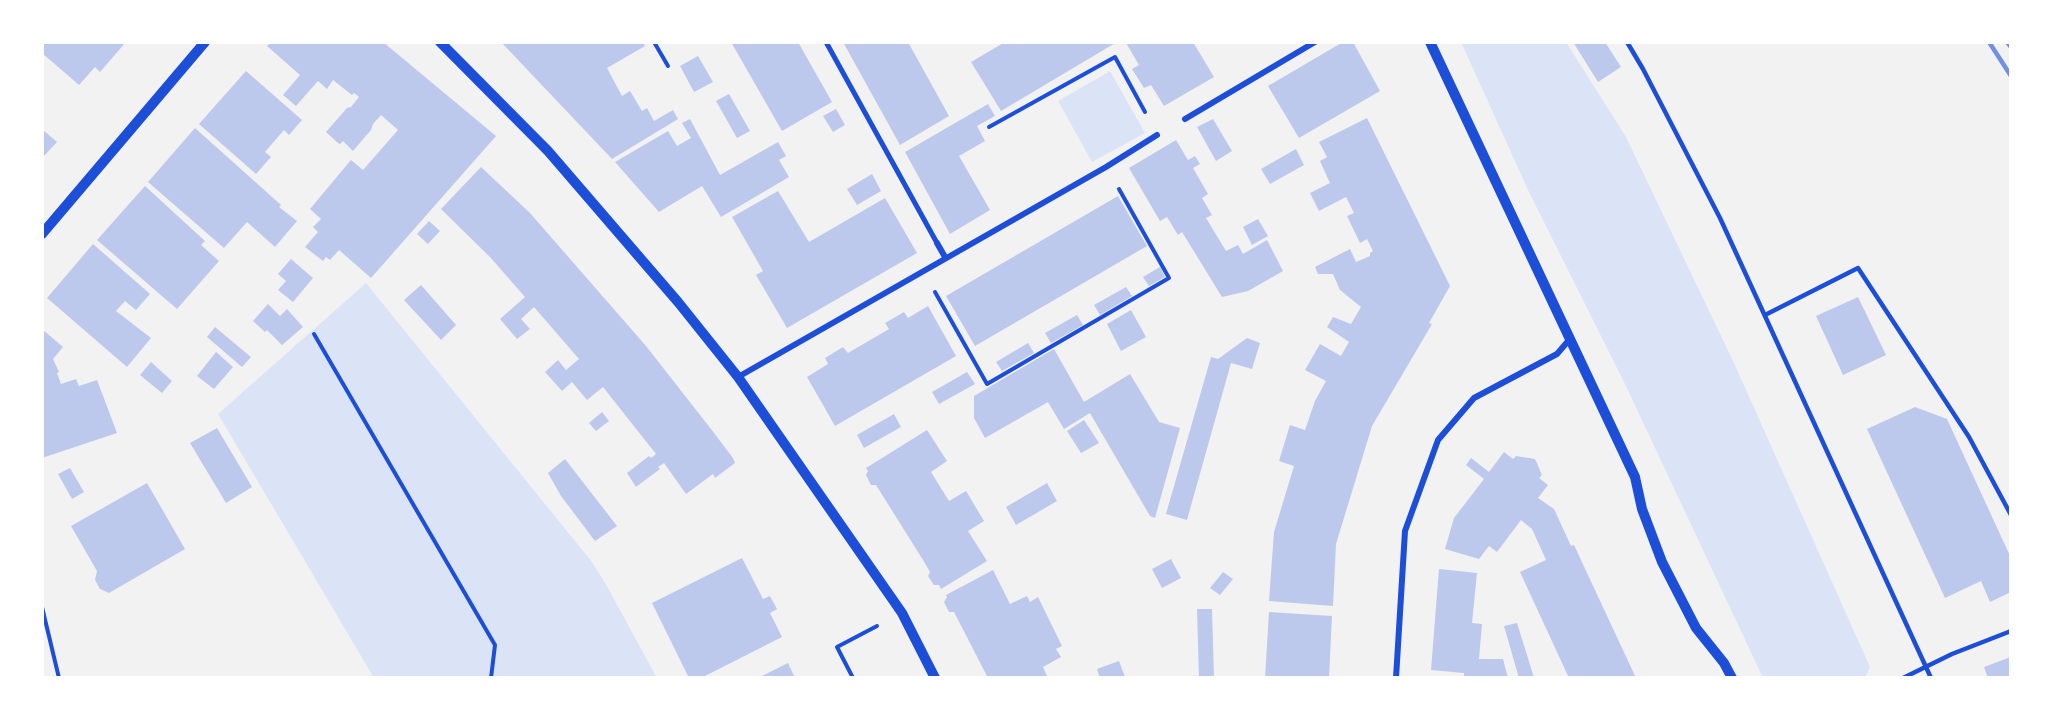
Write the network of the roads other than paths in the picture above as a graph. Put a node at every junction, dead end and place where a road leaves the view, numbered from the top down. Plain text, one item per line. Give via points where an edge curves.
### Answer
1 (205, 42) edge
2 (440, 42) edge
3 (826, 42) edge
4 (1315, 42) edge
5 (1430, 42) edge
6 (1627, 42) edge
7 (1185, 119) dead end
8 (1157, 135) road end
9 (42, 234) edge
10 (937, 243) joint
11 (945, 258) junction
12 (1765, 315) junction
13 (1569, 340) junction
14 (738, 377) junction
15 (2011, 515) edge
16 (2011, 631) edge
17 (1926, 666) junction
18 (935, 678) edge
19 (1396, 678) edge
20 (1731, 678) edge
21 (1902, 678) edge
22 (1931, 678) edge

1 - 9 street
2 - 14 street via 548,151
3 - 10 street
4 - 7 street
5 - 13 street
6 - 12 lane via 1720,218
8 - 11 street
10 - 11 street
11 - 14 street
12 - 15 lane via 1858,268 1969,437
12 - 17 lane
13 - 19 street via 1557,354 1474,398 1438,440 1405,531
13 - 20 street via 1635,477 1642,509 1662,562 1696,628
14 - 18 street via 902,614
16 - 17 lane
17 - 21 lane
17 - 22 lane

